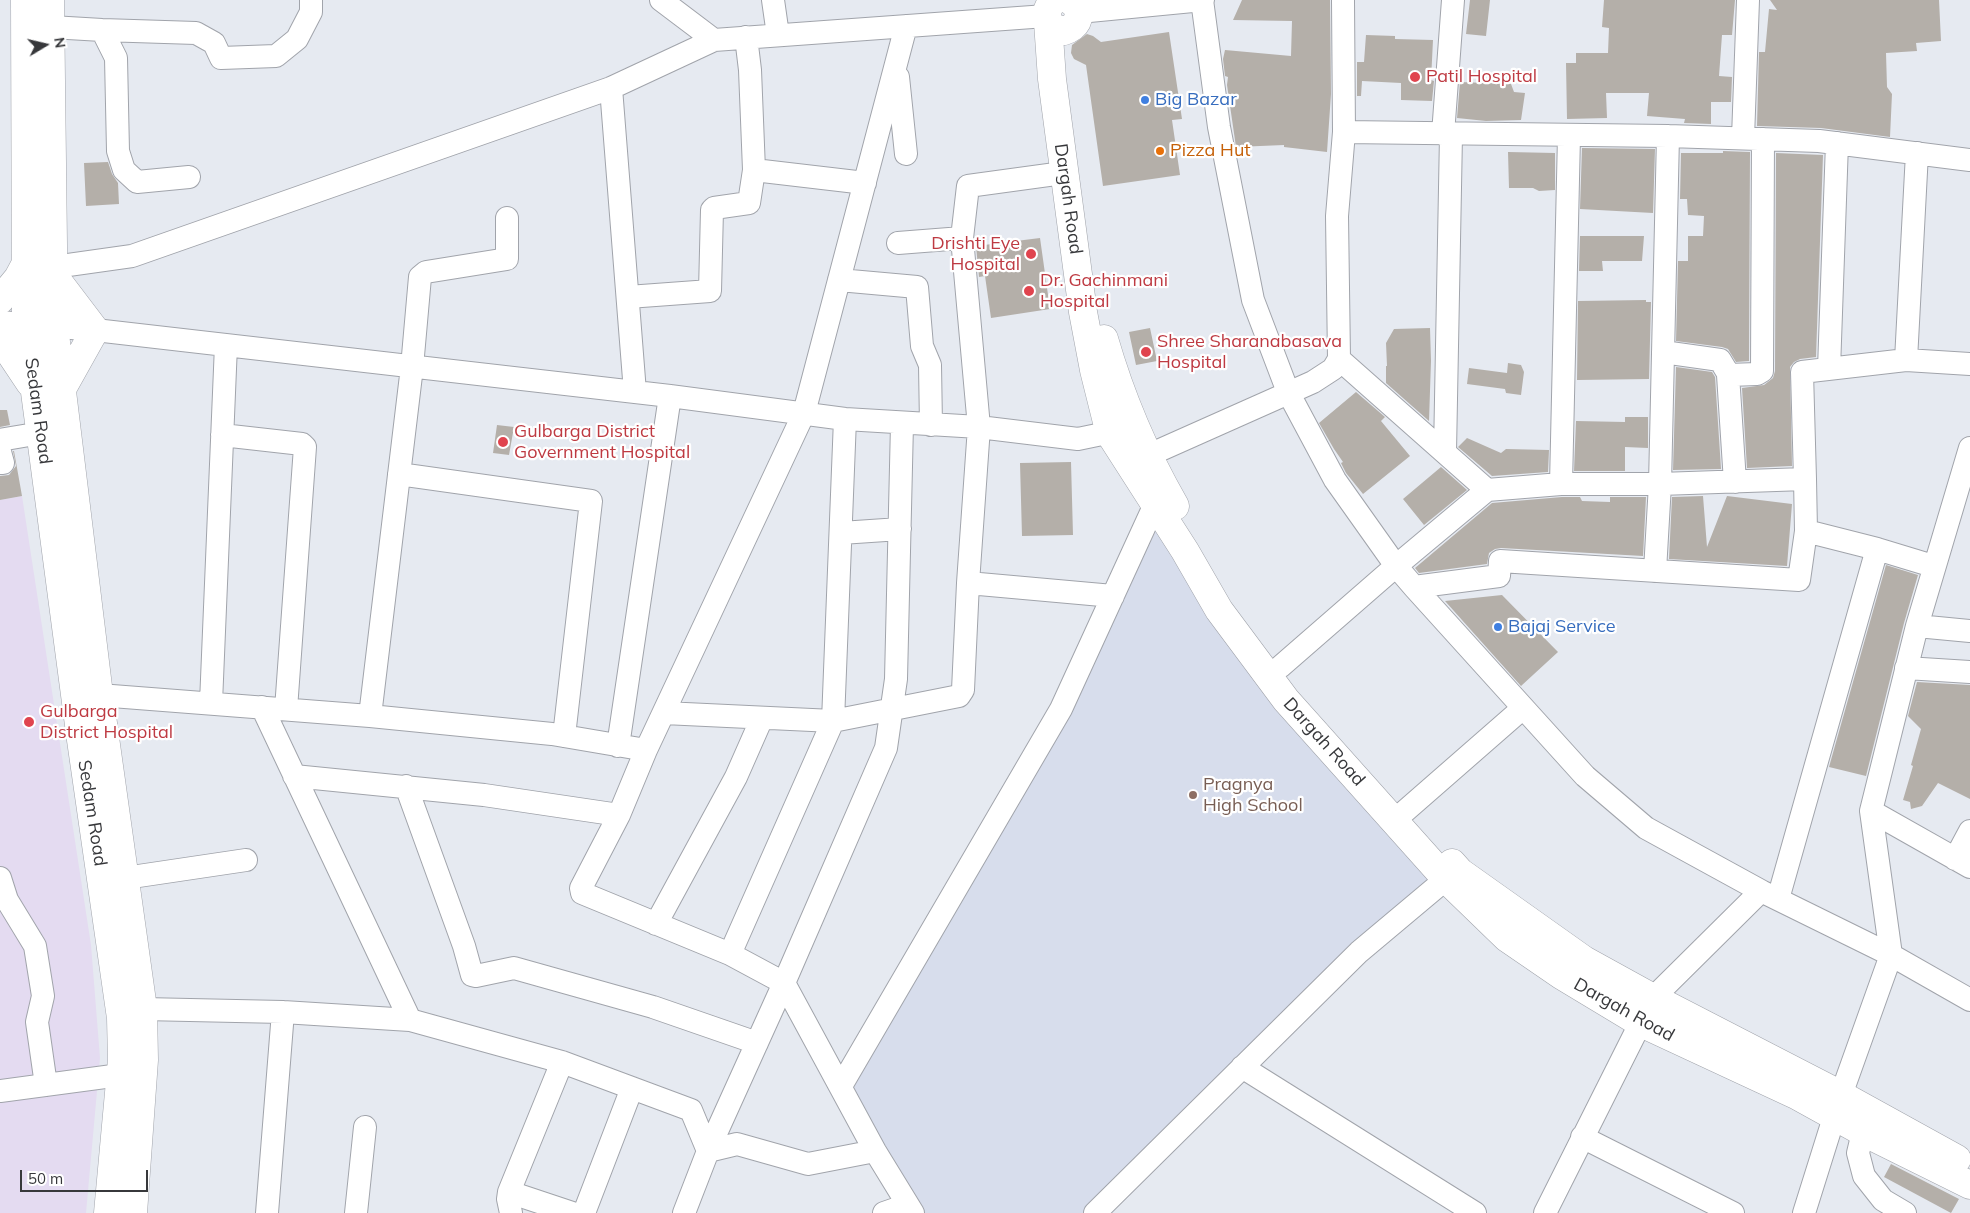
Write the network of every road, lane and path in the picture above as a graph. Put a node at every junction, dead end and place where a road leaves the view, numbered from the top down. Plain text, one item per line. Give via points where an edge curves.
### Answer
1 (26, 0) edge
2 (50, 0) edge
3 (311, 0) edge
4 (661, 0) edge
5 (773, 0) edge
6 (1202, 0) edge
7 (1343, 0) edge
8 (1453, 0) edge
9 (1748, 0) edge
10 (983, 10) edge
11 (1057, 11) edge
12 (906, 26) junction
13 (51, 27) junction
14 (102, 30) junction
15 (778, 35) junction
16 (746, 37) junction
17 (714, 40) junction
18 (897, 61) junction
19 (611, 88) junction
20 (1344, 132) junction
21 (1447, 134) junction
22 (1569, 136) junction
23 (1668, 136) junction
24 (1753, 139) junction
25 (1837, 143) junction
26 (1917, 153) junction
27 (906, 154) dead end
28 (1970, 160) edge
29 (754, 170) junction
30 (1063, 173) junction
31 (189, 177) dead end
32 (865, 182) junction
33 (507, 218) dead end
34 (962, 238) junction
35 (898, 243) dead end
36 (26, 263) junction
37 (54, 272) junction
38 (839, 280) junction
39 (628, 296) junction
40 (0, 300) edge
41 (13, 323) edge
42 (54, 326) junction
43 (95, 330) junction
44 (0, 338) edge
45 (226, 345) junction
46 (1663, 352) junction
47 (1339, 359) junction
48 (1906, 360) junction
49 (1970, 364) edge
50 (412, 367) junction
51 (1829, 369) junction
52 (1728, 375) junction
53 (62, 389) junction
54 (35, 391) junction
55 (635, 392) junction
56 (1288, 392) junction
57 (670, 396) junction
58 (804, 413) junction
59 (845, 419) junction
60 (902, 424) junction
61 (931, 425) junction
62 (979, 427) junction
63 (1122, 430) junction
64 (41, 433) junction
65 (222, 435) junction
66 (0, 440) edge
67 (1970, 448) edge
68 (0, 452) edge
69 (1445, 452) junction
70 (1149, 454) junction
71 (0, 463) edge
72 (399, 474) junction
73 (1805, 479) junction
74 (1736, 482) junction
75 (1561, 484) junction
76 (1660, 484) junction
77 (1488, 490) junction
78 (1156, 504) junction
79 (900, 530) junction
80 (1806, 530) junction
81 (841, 533) junction
82 (1877, 549) junction
83 (1396, 566) junction
84 (1933, 566) junction
85 (1656, 571) junction
86 (968, 583) junction
87 (1414, 588) junction
88 (1113, 596) junction
89 (1917, 626) junction
90 (1970, 630) edge
91 (1280, 667) junction
92 (1906, 668) junction
93 (1970, 672) edge
94 (99, 696) junction
95 (211, 703) junction
96 (262, 707) junction
97 (892, 708) junction
98 (1523, 708) junction
99 (286, 709) junction
100 (664, 713) junction
101 (370, 716) junction
102 (762, 718) junction
103 (833, 721) junction
104 (564, 736) junction
105 (618, 746) junction
106 (646, 750) junction
107 (294, 776) junction
108 (406, 786) junction
109 (1871, 811) junction
110 (1404, 812) junction
111 (619, 815) junction
112 (1970, 831) edge
113 (246, 860) dead end
114 (1962, 863) edge
115 (0, 878) edge
116 (125, 878) junction
117 (1446, 878) junction
118 (1769, 895) junction
119 (656, 924) junction
120 (730, 954) junction
121 (1891, 955) junction
122 (784, 983) junction
123 (1653, 998) junction
124 (1970, 1000) edge
125 (144, 1009) junction
126 (282, 1012) junction
127 (410, 1020) junction
128 (1639, 1022) junction
129 (757, 1043) junction
130 (562, 1062) junction
131 (1242, 1067) junction
132 (120, 1075) junction
133 (46, 1085) junction
134 (841, 1086) junction
135 (632, 1088) junction
136 (0, 1092) edge
137 (1838, 1106) junction
138 (1868, 1122) junction
139 (364, 1127) dead end
140 (1582, 1137) junction
141 (708, 1151) junction
142 (876, 1151) junction
143 (1970, 1166) edge
144 (1970, 1185) edge
145 (510, 1202) edge
146 (910, 1209) edge
147 (108, 1213) edge
148 (133, 1213) edge
149 (267, 1213) edge
150 (356, 1213) edge
151 (572, 1213) edge
152 (584, 1213) edge
153 (684, 1213) edge
154 (884, 1213) edge
155 (1095, 1213) edge
156 (1475, 1213) edge
157 (1545, 1213) edge
158 (1733, 1213) edge
159 (1804, 1213) edge
160 (1905, 1213) edge

1 - 36 main road, Sedam Road
2 - 13 main road, Sedam Road
3 - 14 street via 311,12 297,39 276,56 222,58 214,43 196,33
4 - 17 street
5 - 15 street
6 - 11 street
6 - 56 street via 1219,127 1253,300
7 - 20 street
8 - 21 street
9 - 24 street
10 - 11 street
10 - 12 street
11 - 30 main road, Dargah Road via 1052,79
11 - 63 main road, Dargah Road via 1104,340
12 - 15 street
12 - 18 street
13 - 14 street
13 - 37 main road, Sedam Road
14 - 31 street via 116,58 118,151 124,170 136,182
15 - 16 street
16 - 17 street
16 - 29 street
17 - 19 street
18 - 27 street
18 - 32 street
19 - 37 street via 132,256
19 - 39 street
20 - 21 street
20 - 47 street via 1337,216
21 - 22 street
21 - 69 street
22 - 23 street
22 - 75 street
23 - 24 street
23 - 46 street
24 - 25 street
24 - 52 street via 1763,368 1756,374
25 - 26 street
25 - 51 street
26 - 28 street
26 - 48 street
29 - 32 street
29 - 39 street via 749,203 712,210 710,291
30 - 34 street via 968,186
30 - 63 main road, Dargah Road via 1094,370
32 - 38 street
33 - 50 street via 508,260 421,275
34 - 35 street
34 - 62 street
36 - 40 main road
36 - 41 main road, Sedam Road
37 - 42 main road, Sedam Road
37 - 43 main road
38 - 58 street
38 - 61 street via 917,287 922,346 930,366
39 - 55 street
41 - 42 street
41 - 54 main road, Sedam Road
42 - 43 street
42 - 53 main road, Sedam Road
43 - 45 street
43 - 53 main road
44 - 54 main road
45 - 50 street
45 - 65 street
46 - 52 street via 1720,360
46 - 76 street
47 - 56 street via 1333,369 1313,382
47 - 69 street
48 - 49 street
48 - 51 street
50 - 55 street
50 - 72 street
51 - 73 street via 1802,372
52 - 74 street
53 - 94 main road, Sedam Road
54 - 64 main road, Sedam Road
55 - 57 street
56 - 70 street
56 - 83 street via 1335,480
57 - 58 street
57 - 105 street
58 - 59 street
58 - 100 street
59 - 60 street
59 - 81 street
60 - 61 street
60 - 79 street
61 - 62 street
62 - 63 street via 1078,439
62 - 86 street
63 - 70 main road, Dargah Road
63 - 78 main road, Dargah Road
64 - 66 street
64 - 132 main road, Sedam Road via 81,740 119,994
65 - 95 street
65 - 99 street via 302,444 305,447
67 - 84 street
68 - 71 street via 3,463
69 - 77 street
70 - 91 main road, Dargah Road via 1170,498 1228,598
72 - 101 street
72 - 104 street via 590,501
73 - 74 street
73 - 80 street
74 - 76 street
75 - 76 street
75 - 77 street
76 - 85 street
77 - 83 street
78 - 88 street
78 - 117 main road, Dargah Road via 1219,610 1286,700
79 - 81 street
79 - 97 street via 896,679
80 - 82 street
80 - 85 street via 1799,580
81 - 103 street
82 - 84 street
82 - 118 street
83 - 87 street
83 - 91 street
84 - 89 street
85 - 87 street via 1500,561 1499,576
86 - 88 street
86 - 97 street via 962,693
87 - 98 street
88 - 134 street via 1061,709
89 - 90 street
89 - 92 street
91 - 110 main road, Dargah Road via 1306,703
92 - 93 street
92 - 109 street
94 - 95 street
94 - 116 main road, Sedam Road
95 - 96 street
96 - 99 street
96 - 107 street
97 - 103 street
97 - 122 street via 886,748
98 - 110 street
98 - 118 street via 1586,776 1646,828
99 - 101 street
100 - 102 street
100 - 106 street
101 - 104 street
102 - 103 street
102 - 119 street via 736,777
103 - 120 street
104 - 105 street
105 - 106 street
106 - 111 street
107 - 108 street
107 - 127 street
108 - 111 street
108 - 129 street via 472,975 514,968 653,1007
109 - 114 street
109 - 121 street
110 - 123 main road, Dargah Road via 1460,872 1584,960
111 - 119 street via 581,890
112 - 114 street
113 - 116 street
115 - 133 street via 7,900 35,946 43,996 37,1022
116 - 125 main road, Sedam Road
117 - 128 main road, Dargah Road via 1507,938
117 - 131 street via 1359,952
118 - 121 street
118 - 123 street
119 - 120 street
120 - 122 street
121 - 124 street
121 - 137 street
122 - 129 street
122 - 134 street
123 - 128 street
123 - 137 main road, Dargah Road
125 - 126 street
125 - 148 main road, Sedam Road via 144,1060
126 - 127 street
126 - 149 street
127 - 130 street
128 - 137 main road, Dargah Road via 1796,1095
128 - 140 street
129 - 141 street
130 - 135 street
130 - 145 street
131 - 155 street
131 - 156 street
132 - 133 street
132 - 147 main road, Sedam Road
133 - 136 street
134 - 142 street
135 - 141 street via 691,1110
135 - 152 street
137 - 138 main road, Dargah Road
137 - 159 street
138 - 143 main road, Dargah Road
138 - 144 main road, Dargah Road
138 - 160 street via 1858,1153 1864,1176 1883,1200
139 - 150 street
140 - 157 street
140 - 158 street
141 - 142 street via 737,1144 808,1164
141 - 153 street
142 - 146 street
145 - 151 street
146 - 154 street

